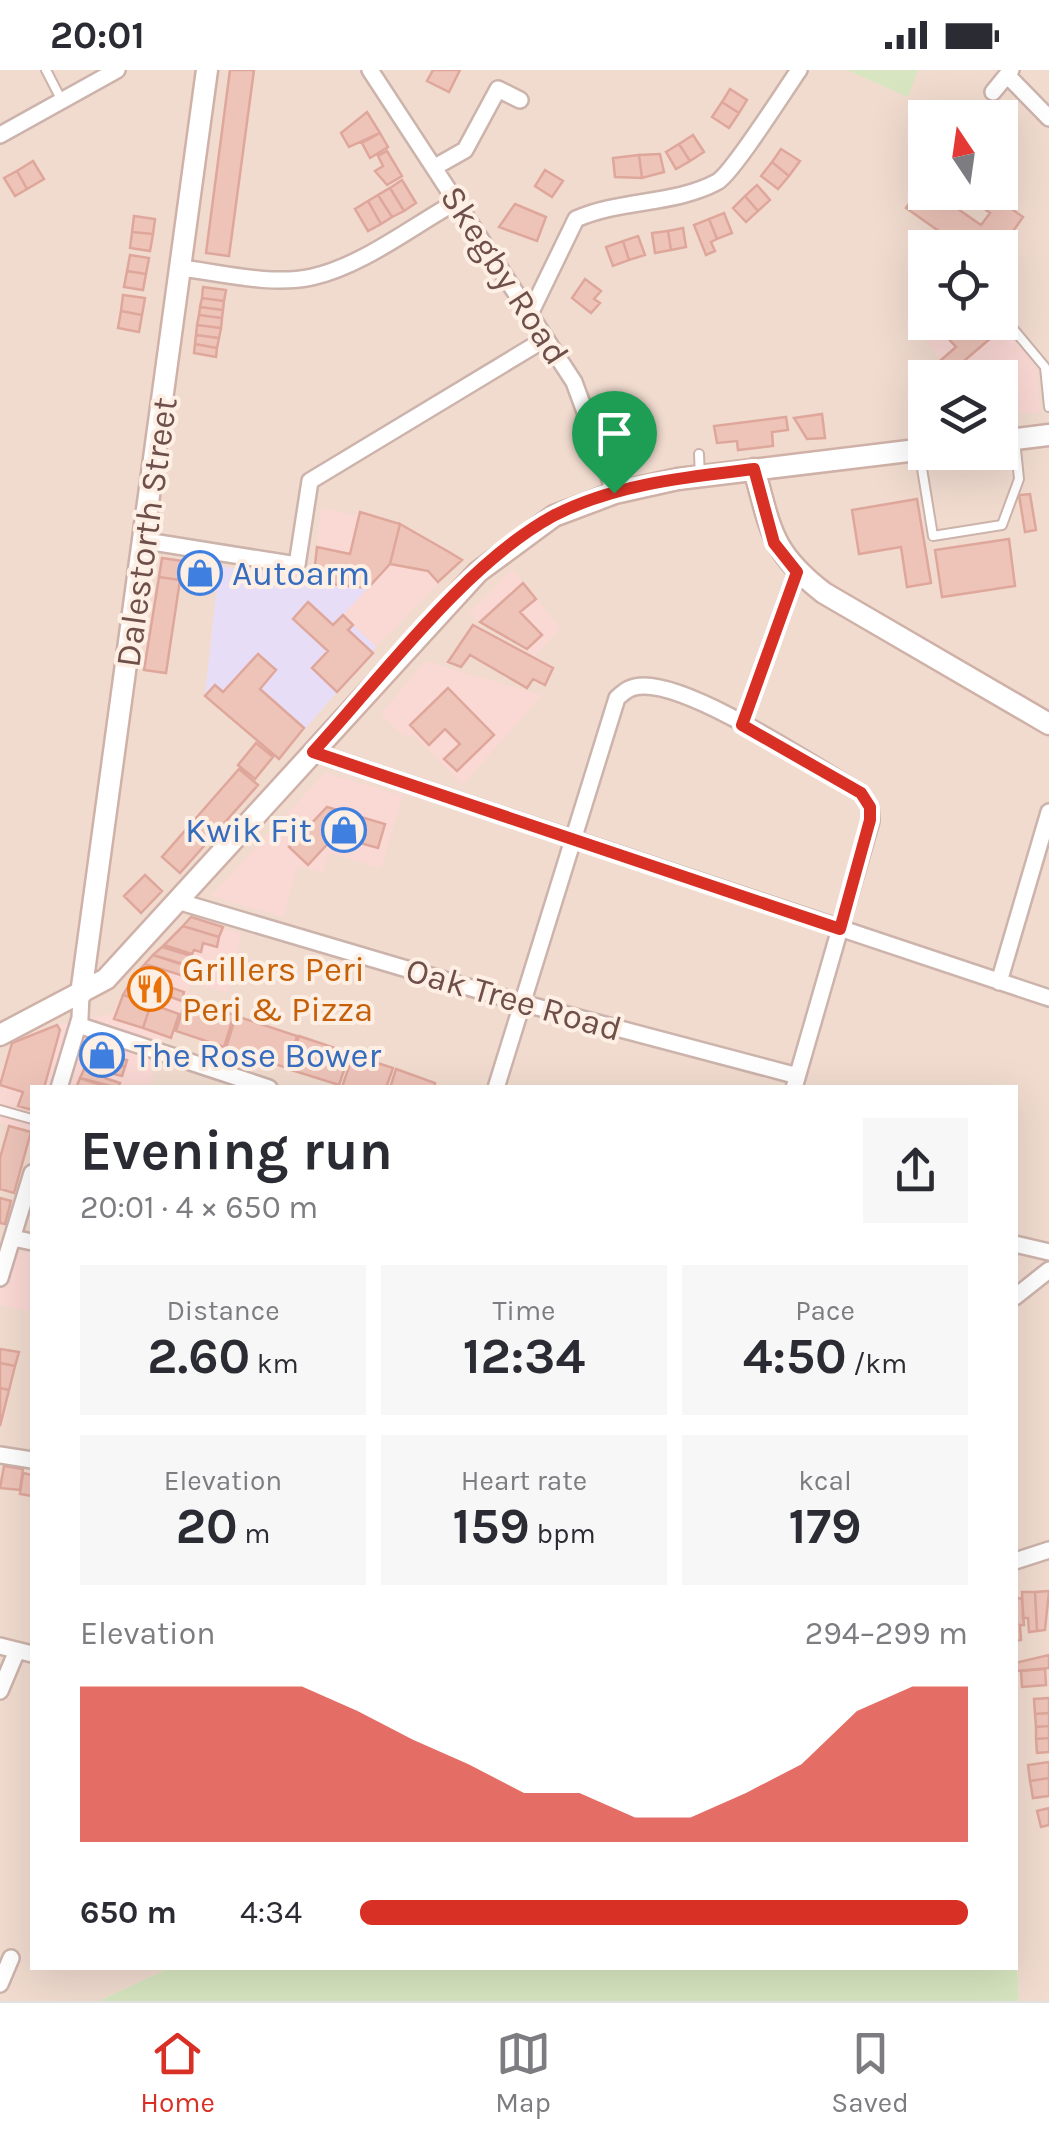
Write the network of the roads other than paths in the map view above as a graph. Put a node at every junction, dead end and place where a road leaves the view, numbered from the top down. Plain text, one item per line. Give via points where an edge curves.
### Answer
1 (46, 70) edge
2 (117, 70) edge
3 (208, 70) edge
4 (799, 70) edge
5 (374, 72) edge
6 (1009, 72) edge
7 (993, 92) dead end
8 (62, 100) junction
9 (520, 100) dead end
10 (1049, 118) edge
11 (0, 136) edge
12 (436, 166) junction
13 (456, 202) junction
14 (181, 268) junction
15 (528, 318) junction
16 (1018, 335) edge
17 (545, 339) junction
18 (1049, 407) edge
19 (1049, 435) edge
20 (1018, 439) edge
21 (908, 452) edge
22 (699, 454) dead end
23 (754, 469) junction
24 (925, 470) edge
25 (1017, 470) edge
26 (700, 476) junction
27 (614, 493) junction
28 (146, 541) junction
29 (797, 572) junction
30 (1044, 714) edge
31 (742, 725) junction
32 (313, 752) junction
33 (1049, 812) edge
34 (571, 838) junction
35 (177, 901) junction
36 (840, 929) junction
37 (999, 982) junction
38 (81, 994) junction
39 (1049, 998) edge
40 (522, 1004) junction
41 (78, 1025) junction
42 (0, 1035) edge
43 (794, 1081) edge
44 (60, 1085) edge
45 (260, 1085) edge
46 (497, 1085) edge
47 (0, 1110) edge
48 (30, 1118) edge
49 (30, 1180) edge
50 (13, 1238) junction
51 (30, 1242) edge
52 (1018, 1245) edge
53 (1049, 1252) edge
54 (4, 1254) edge
55 (1049, 1270) edge
56 (0, 1278) edge
57 (1018, 1295) edge
58 (0, 1455) edge
59 (30, 1460) edge
60 (1049, 1550) edge
61 (1018, 1561) edge
62 (0, 1646) edge
63 (24, 1653) edge
64 (0, 1691) edge
65 (11, 1958) dead end
66 (0, 1984) edge

1 - 8 lane
2 - 8 street
3 - 14 street, Dalestorth Street
4 - 15 street via 721,181 576,219
5 - 12 street, Skegby Road
6 - 7 street
6 - 10 street
8 - 11 street
9 - 12 street via 498,89 465,150
12 - 13 street, Skegby Road
13 - 14 street via 312,277 281,280
13 - 15 street, Skegby Road
14 - 28 street, Dalestorth Street
15 - 17 street, Skegby Road
16 - 18 lane via 1045,367
17 - 27 street, Skegby Road via 574,382
17 - 28 street via 310,482 297,565
19 - 20 street
21 - 23 street
22 - 26 lane
23 - 26 street
23 - 29 street via 774,543
24 - 25 lane via 933,536 1002,525
26 - 27 street
27 - 32 street via 554,516 478,572
28 - 38 street, Dalestorth Street
29 - 30 street
29 - 31 street
31 - 34 street via 655,687 628,688 617,698
31 - 36 street via 861,793 870,807
32 - 34 street
32 - 35 street
33 - 37 street
34 - 36 street
34 - 40 street
35 - 38 street via 106,979
35 - 40 street, Oak Tree Road
36 - 37 street
36 - 43 street
37 - 39 street
38 - 41 street
38 - 42 street
40 - 43 street, Oak Tree Road
40 - 46 street
41 - 44 street
41 - 45 street
47 - 48 lane
49 - 50 street
50 - 51 street
50 - 54 street
52 - 53 street
54 - 56 street
55 - 57 street
58 - 59 street
60 - 61 street
62 - 63 street
63 - 64 street
65 - 66 street

